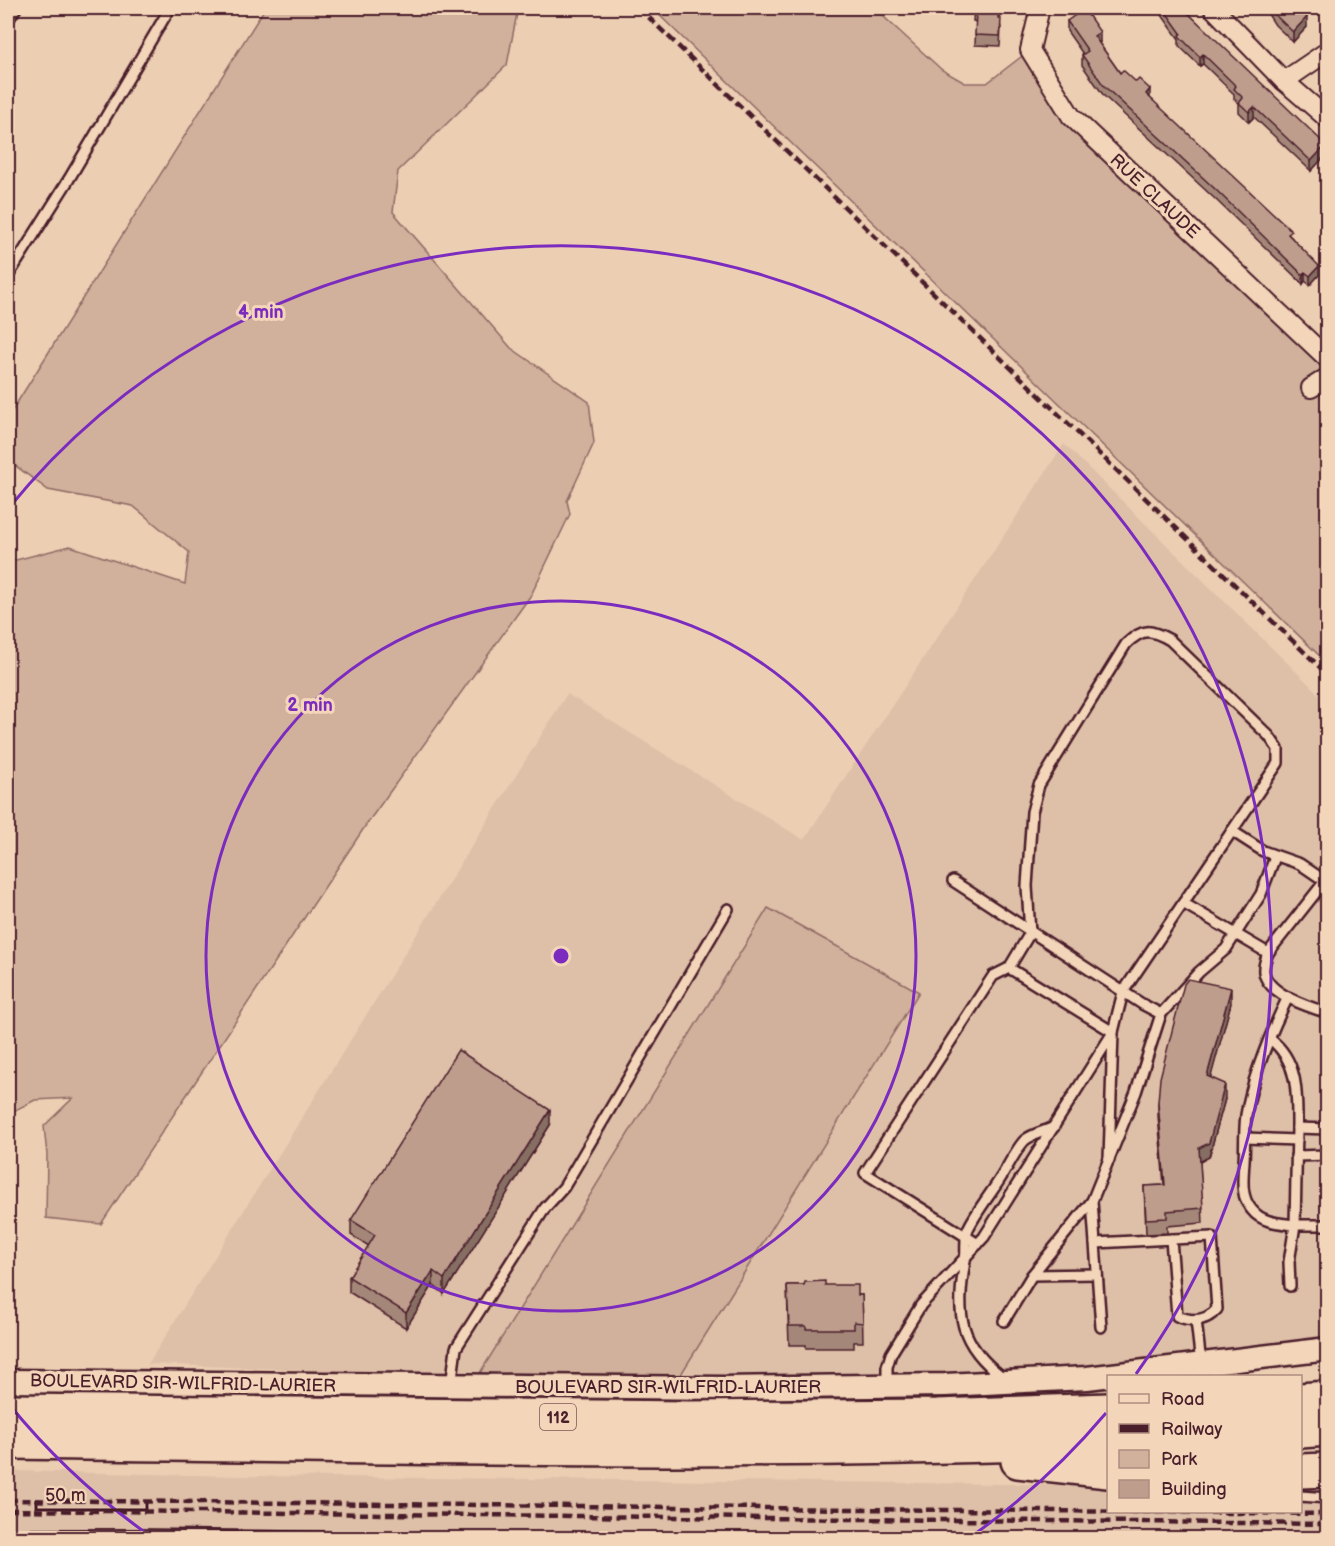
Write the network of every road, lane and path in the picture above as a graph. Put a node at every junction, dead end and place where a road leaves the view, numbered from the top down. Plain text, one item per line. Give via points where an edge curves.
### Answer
1 (16, 8) edge
2 (170, 8) edge
3 (1040, 8) edge
4 (1213, 8) edge
5 (8, 20) edge
6 (1328, 51) edge
7 (1284, 81) junction
8 (1328, 119) edge
9 (8, 276) edge
10 (1328, 359) edge
11 (1328, 377) edge
12 (1311, 388) dead end
13 (1232, 831) junction
14 (1275, 857) junction
15 (1327, 880) edge
16 (953, 881) dead end
17 (1183, 903) junction
18 (728, 909) dead end
19 (1030, 933) junction
20 (1236, 934) junction
21 (1268, 953) junction
22 (1010, 969) junction
23 (1123, 992) junction
24 (1288, 997) junction
25 (1328, 1013) edge
26 (1161, 1014) junction
27 (1113, 1032) junction
28 (1270, 1039) junction
29 (1054, 1127) junction
30 (1297, 1128) junction
31 (1328, 1129) edge
32 (1245, 1138) junction
33 (1297, 1140) junction
34 (1328, 1155) edge
35 (1296, 1156) junction
36 (1109, 1160) junction
37 (1092, 1201) junction
38 (1294, 1225) junction
39 (1328, 1225) edge
40 (967, 1237) junction
41 (1171, 1239) junction
42 (1095, 1243) junction
43 (978, 1244) junction
44 (966, 1258) junction
45 (1097, 1274) junction
46 (1032, 1275) junction
47 (1290, 1286) dead end
48 (1196, 1320) junction
49 (1004, 1321) dead end
50 (1101, 1327) dead end
51 (1328, 1349) edge
52 (1201, 1364) junction
53 (1111, 1375) edge
54 (1107, 1376) edge
55 (8, 1381) edge
56 (1011, 1383) junction
57 (451, 1386) junction
58 (887, 1386) junction
59 (1328, 1398) edge
60 (1302, 1400) edge
61 (1107, 1410) edge
62 (8, 1411) edge
63 (1328, 1429) edge
64 (1302, 1431) edge
65 (1107, 1441) edge
66 (8, 1442) edge
67 (894, 1448) junction
68 (1328, 1470) edge
69 (1107, 1471) edge
70 (1302, 1471) edge
71 (1302, 1496) edge
72 (1328, 1498) edge
73 (8, 1535) edge
74 (357, 1539) edge

1 - 5 lane
2 - 9 lane
3 - 10 street, RUE CLAUDE via 1030,50 1071,116
4 - 7 street
6 - 7 street
7 - 8 street
11 - 12 street
13 - 14 lane
13 - 17 lane
13 - 19 lane via 1278,763 1278,749 1243,709 1170,640 1157,633 1137,634 1114,662 1034,798 1027,886
14 - 15 lane via 1300,864
14 - 20 lane via 1261,894
15 - 21 lane
16 - 19 lane
17 - 20 lane
17 - 23 lane
18 - 57 lane via 564,1187 545,1208 456,1348
19 - 22 lane
19 - 23 lane
20 - 21 lane
20 - 26 lane
21 - 24 lane via 1264,975
22 - 27 lane
22 - 40 lane via 989,981 866,1173
23 - 26 lane
23 - 27 lane
24 - 25 lane
24 - 28 lane
26 - 36 lane
27 - 29 lane
27 - 36 lane
28 - 30 lane via 1280,1047 1292,1069
28 - 32 lane via 1246,1115
29 - 40 lane via 1025,1140 967,1231
29 - 43 lane
30 - 31 lane
30 - 33 lane
32 - 33 lane
32 - 38 lane via 1245,1201 1260,1218
33 - 35 lane
34 - 35 lane
35 - 38 lane
36 - 37 lane
37 - 42 lane
37 - 46 lane
38 - 39 lane
38 - 47 lane
40 - 43 lane
40 - 44 lane
41 - 42 lane
41 - 48 lane via 1177,1316
41 - 48 lane via 1212,1237 1217,1309
42 - 45 lane
43 - 44 lane
44 - 56 lane via 959,1299 966,1334 983,1361
44 - 58 lane via 921,1305 894,1348 887,1367
45 - 46 lane
45 - 50 lane
46 - 49 lane
48 - 52 lane
51 - 52 street, BOULEVARD SIR-WILFRID-LAURIER
52 - 53 street, BOULEVARD SIR-WILFRID-LAURIER
54 - 56 street, BOULEVARD SIR-WILFRID-LAURIER
55 - 57 street, BOULEVARD SIR-WILFRID-LAURIER
56 - 58 street, BOULEVARD SIR-WILFRID-LAURIER
57 - 58 street, BOULEVARD SIR-WILFRID-LAURIER
59 - 60 highway
61 - 62 highway, BOULEVARD SIR-WILFRID-LAURIER / 112 via 690,1418
63 - 64 highway
65 - 67 highway, 112
66 - 67 highway, 112
67 - 69 highway
68 - 70 highway
71 - 72 lane
73 - 74 lane

